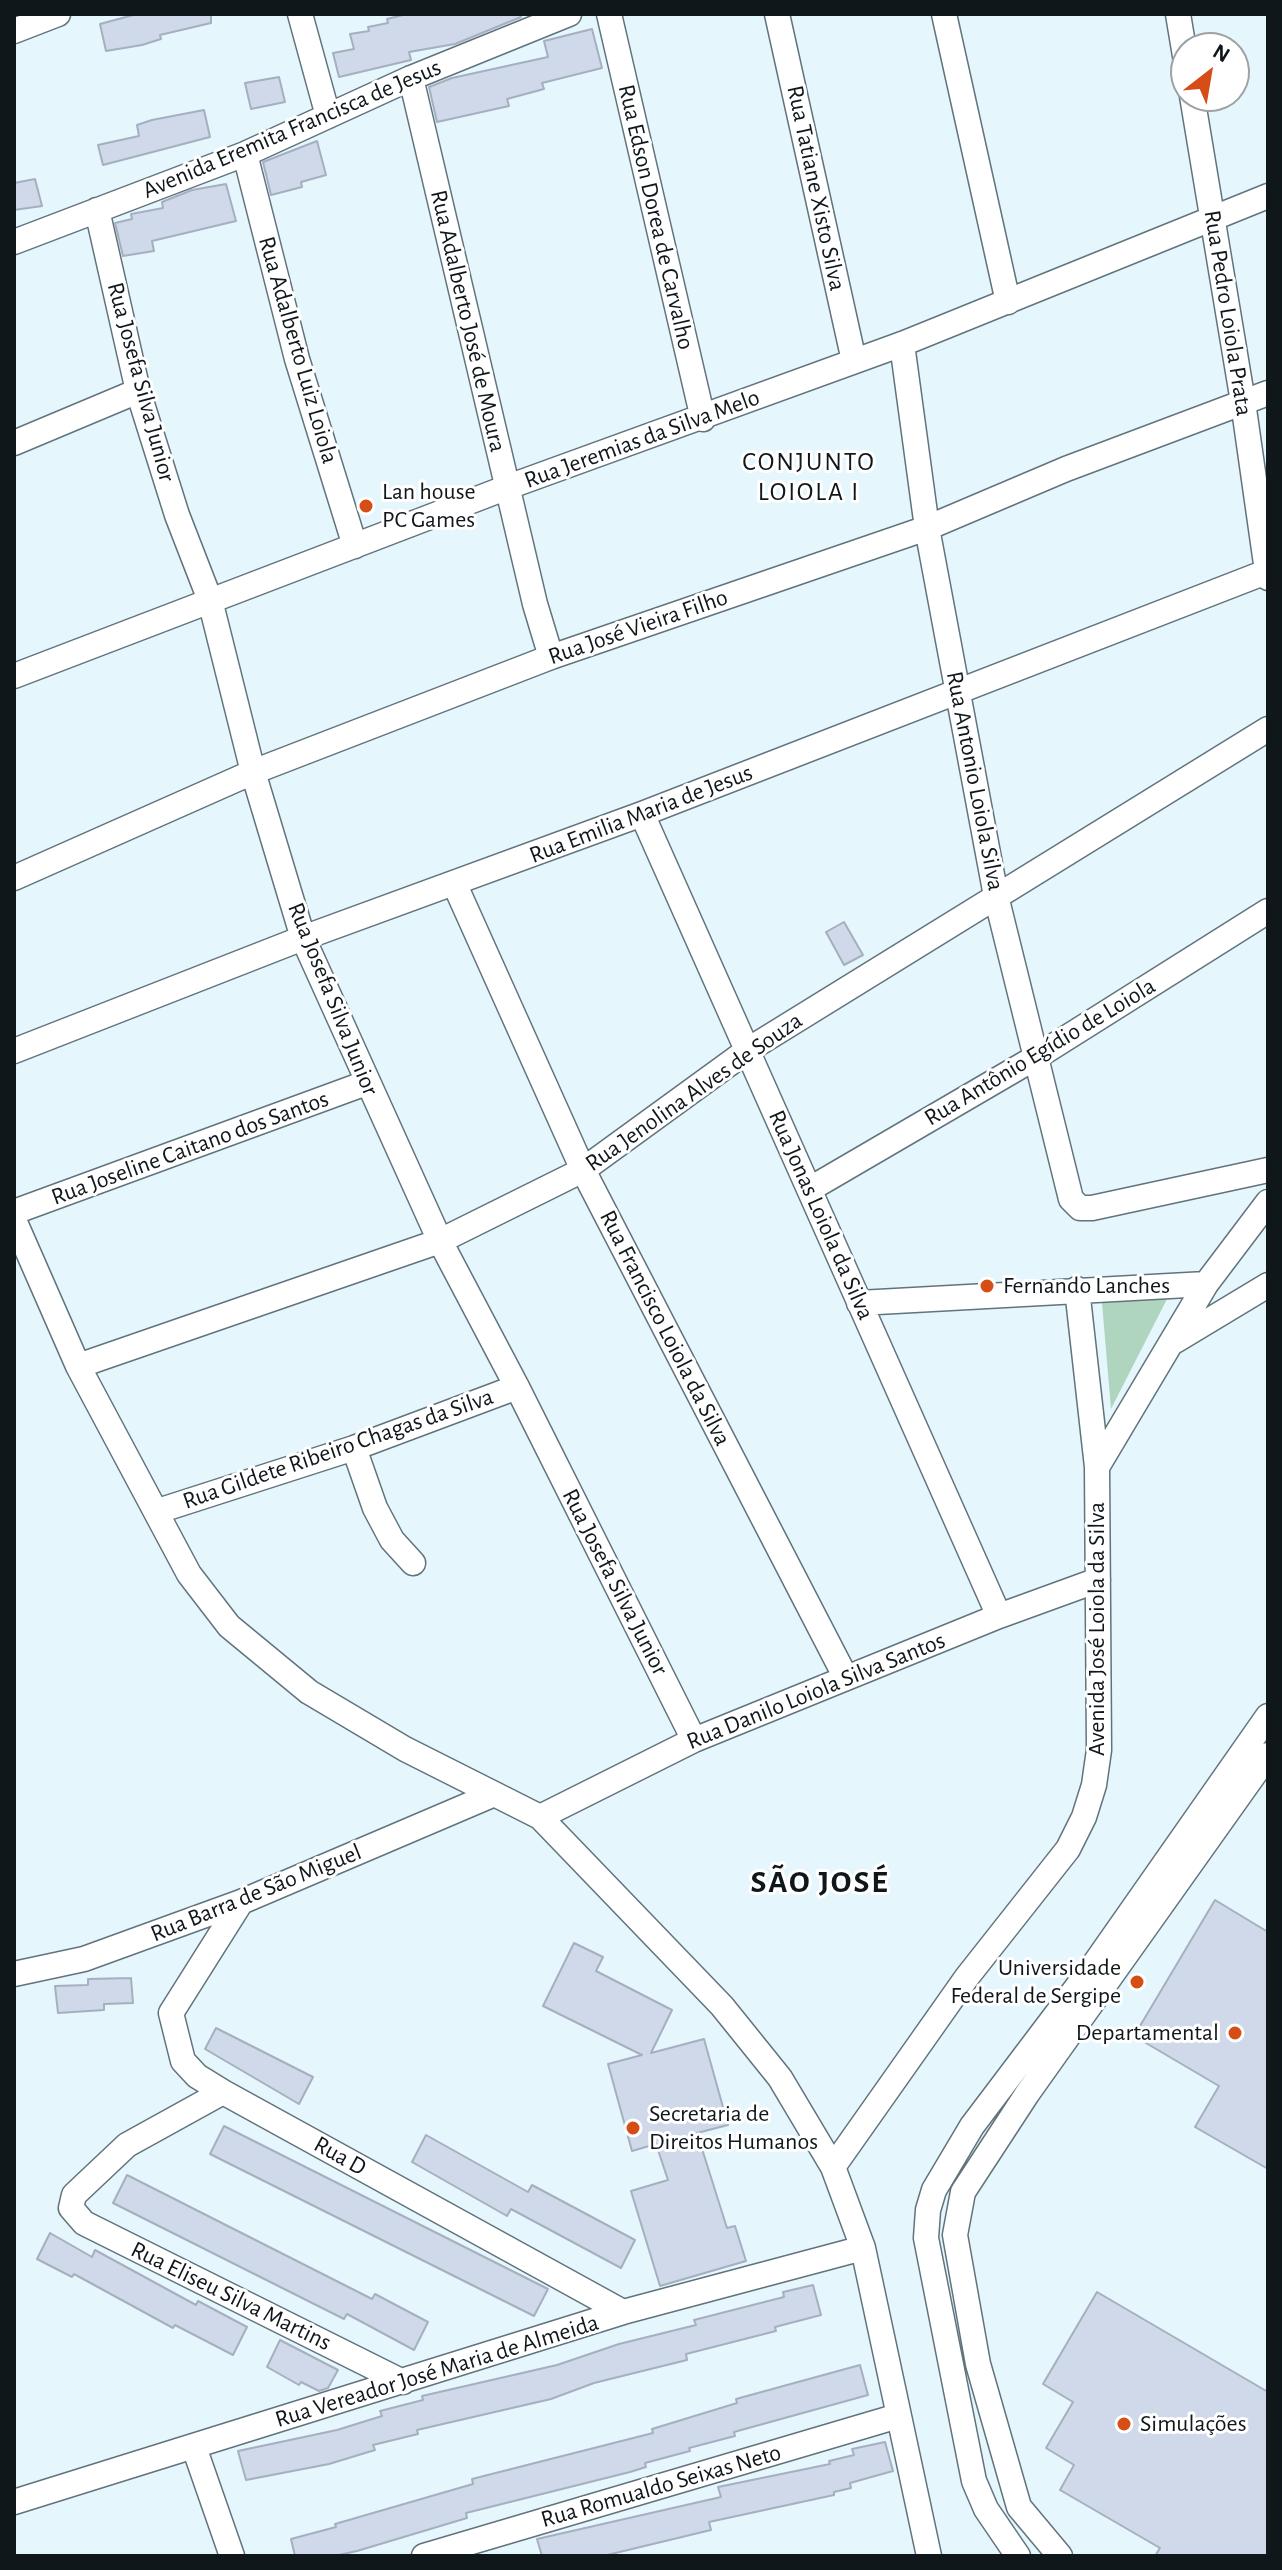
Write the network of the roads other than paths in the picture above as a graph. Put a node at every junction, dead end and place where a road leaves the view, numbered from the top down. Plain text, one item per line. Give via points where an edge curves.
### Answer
1 (58, 14) edge
2 (300, 14) edge
3 (569, 14) edge
4 (609, 14) edge
5 (777, 14) edge
6 (944, 14) edge
7 (14, 31) edge
8 (411, 78) junction
9 (1195, 112) edge
10 (328, 116) junction
11 (245, 154) junction
12 (1268, 196) edge
13 (97, 210) junction
14 (1212, 217) junction
15 (14, 242) edge
16 (1008, 302) junction
17 (902, 344) junction
18 (854, 361) junction
19 (138, 391) junction
20 (1268, 393) edge
21 (1243, 402) junction
22 (703, 419) junction
23 (14, 443) edge
24 (508, 487) junction
25 (927, 528) junction
26 (355, 546) junction
27 (1267, 575) edge
28 (210, 600) junction
29 (551, 657) junction
30 (14, 676) edge
31 (959, 692) junction
32 (1268, 729) edge
33 (253, 772) junction
34 (642, 814) junction
35 (14, 878) edge
36 (455, 885) junction
37 (996, 896) junction
38 (1268, 911) edge
39 (303, 938) junction
40 (748, 1050) junction
41 (14, 1051) edge
42 (1033, 1059) junction
43 (366, 1083) junction
44 (583, 1170) junction
45 (1268, 1170) edge
46 (810, 1189) junction
47 (1268, 1202) edge
48 (14, 1212) edge
49 (14, 1220) edge
50 (440, 1241) junction
51 (1206, 1284) junction
52 (1268, 1285) edge
53 (1077, 1289) junction
54 (859, 1303) junction
55 (1169, 1345) junction
56 (78, 1366) junction
57 (517, 1387) junction
58 (354, 1448) junction
59 (1097, 1467) junction
60 (158, 1511) junction
61 (413, 1563) dead end
62 (1098, 1580) junction
63 (999, 1616) junction
64 (846, 1678) junction
65 (1268, 1716) edge
66 (694, 1740) junction
67 (1268, 1755) edge
68 (492, 1795) junction
69 (540, 1817) junction
70 (241, 1902) junction
71 (14, 1974) edge
72 (223, 2092) junction
73 (833, 2167) junction
74 (863, 2248) junction
75 (623, 2312) junction
76 (403, 2382) junction
77 (898, 2416) junction
78 (194, 2447) junction
79 (14, 2502) edge
80 (232, 2556) edge
81 (424, 2556) edge
82 (929, 2556) edge
83 (1018, 2556) edge
84 (1060, 2556) edge

1 - 7 street
2 - 10 street
3 - 8 street, Avenida Eremita Francisca de Jesus
4 - 22 street, Rua Edson Dorea de Carvalho
5 - 18 street, Rua Tatiane Xisto Silva
6 - 16 street
8 - 10 street, Avenida Eremita Francisca de Jesus
8 - 24 street, Rua Adalberto José de Moura
9 - 14 street, Rua Pedro Loiola Prata
10 - 11 street, Avenida Eremita Francisca de Jesus
11 - 13 street, Avenida Eremita Francisca de Jesus
11 - 26 street, Rua Adalberto Luiz Loiola via 297,359
12 - 14 street, Rua Jeremias da Silva Melo
13 - 15 street, Avenida Eremita Francisca de Jesus
13 - 19 street, Rua Josefa Silva Junior
14 - 16 street, Rua Jeremias da Silva Melo
14 - 21 street, Rua Pedro Loiola Prata
16 - 17 street, Rua Jeremias da Silva Melo
17 - 18 street, Rua Jeremias da Silva Melo
17 - 25 street, Rua Antonio Loiola Silva
18 - 22 street, Rua Jeremias da Silva Melo
19 - 23 street
19 - 28 street, Rua Josefa Silva Junior
20 - 21 street, Rua José Vieira Filho
21 - 25 street, Rua José Vieira Filho
21 - 27 street, Rua Pedro Loiola Prata
22 - 24 street, Rua Jeremias da Silva Melo
24 - 26 street, Rua Jeremias da Silva Melo
24 - 29 street, Rua Adalberto José de Moura
25 - 29 street, Rua José Vieira Filho
25 - 31 street, Rua Antonio Loiola Silva
26 - 28 street, Rua Jeremias da Silva Melo
27 - 31 street, Rua Emilia Maria de Jesus
28 - 30 street, Rua Jeremias da Silva Melo
28 - 33 street, Rua Josefa Silva Junior
29 - 33 street, Rua José Vieira Filho
31 - 34 street, Rua Emilia Maria de Jesus
31 - 37 street, Rua Antonio Loiola Silva
32 - 37 street, Rua Jenolina Alves de Souza
33 - 35 street, Rua José Vieira Filho
33 - 39 street, Rua Josefa Silva Junior
34 - 36 street, Rua Emilia Maria de Jesus
34 - 40 street, Rua Jonas Loiola da Silva
36 - 39 street, Rua Emilia Maria de Jesus
36 - 44 street, Rua Francisco Loiola da Silva
37 - 40 street, Rua Jenolina Alves de Souza
37 - 42 street, Rua Antonio Loiola Silva
38 - 42 street, Rua Antônio Egídio de Loiola
39 - 41 street, Rua Emilia Maria de Jesus
39 - 43 street, Rua Josefa Silva Junior
40 - 44 street, Rua Jenolina Alves de Souza
40 - 46 street, Rua Jonas Loiola da Silva
42 - 45 street, Rua Antonio Loiola Silva via 1062,1175 1080,1208
42 - 46 street, Rua Antônio Egídio de Loiola
43 - 48 street, Rua Joseline Caitano dos Santos
43 - 50 street, Rua Josefa Silva Junior
44 - 50 street, Rua Jenolina Alves de Souza
44 - 64 street, Rua Francisco Loiola da Silva
46 - 54 street, Rua Jonas Loiola da Silva
47 - 51 street, Avenida José Loiola da Silva
49 - 56 street
50 - 56 street, Rua Jenolina Alves de Souza
50 - 57 street, Rua Josefa Silva Junior
51 - 53 street
51 - 55 street, Avenida José Loiola da Silva
52 - 55 street
53 - 54 street
53 - 59 street
54 - 63 street, Rua Jonas Loiola da Silva
55 - 59 street, Avenida José Loiola da Silva
56 - 60 street
57 - 58 street, Rua Gildete Ribeiro Chagas da Silva
57 - 66 street, Rua Josefa Silva Junior
58 - 60 street, Rua Gildete Ribeiro Chagas da Silva
58 - 61 street via 375,1508 392,1540
59 - 62 street, Avenida José Loiola da Silva
60 - 68 street via 189,1574 229,1626 260,1654 309,1692
62 - 63 street, Rua Danilo Loiola Silva Santos
62 - 73 street, Avenida José Loiola da Silva via 1099,1750 1084,1817 1068,1849 967,1977
63 - 64 street, Rua Danilo Loiola Silva Santos
64 - 66 street, Rua Danilo Loiola Silva Santos
65 - 83 street via 1093,1966 972,2126 928,2210 926,2238 974,2481
66 - 69 street, Rua Danilo Loiola Silva Santos
67 - 84 street via 963,2192 955,2235 978,2364 1019,2507
68 - 69 street
68 - 70 street, Rua Barra de São Miguel
69 - 73 street via 722,2006 780,2078
70 - 71 street, Rua Barra de São Miguel via 84,1959
70 - 72 street, Rua D via 171,2013 183,2061
72 - 75 street, Rua D
72 - 76 street, Rua Eliseu Silva Martins via 127,2145 89,2177 71,2201 75,2216
73 - 74 street
74 - 75 street, Rua Vereador José Maria de Almeida
74 - 77 street
75 - 76 street, Rua Vereador José Maria de Almeida
76 - 78 street, Rua Vereador José Maria de Almeida
77 - 81 street, Rua Romualdo Seixas Neto
77 - 82 street
78 - 79 street, Rua Vereador José Maria de Almeida
78 - 80 street

